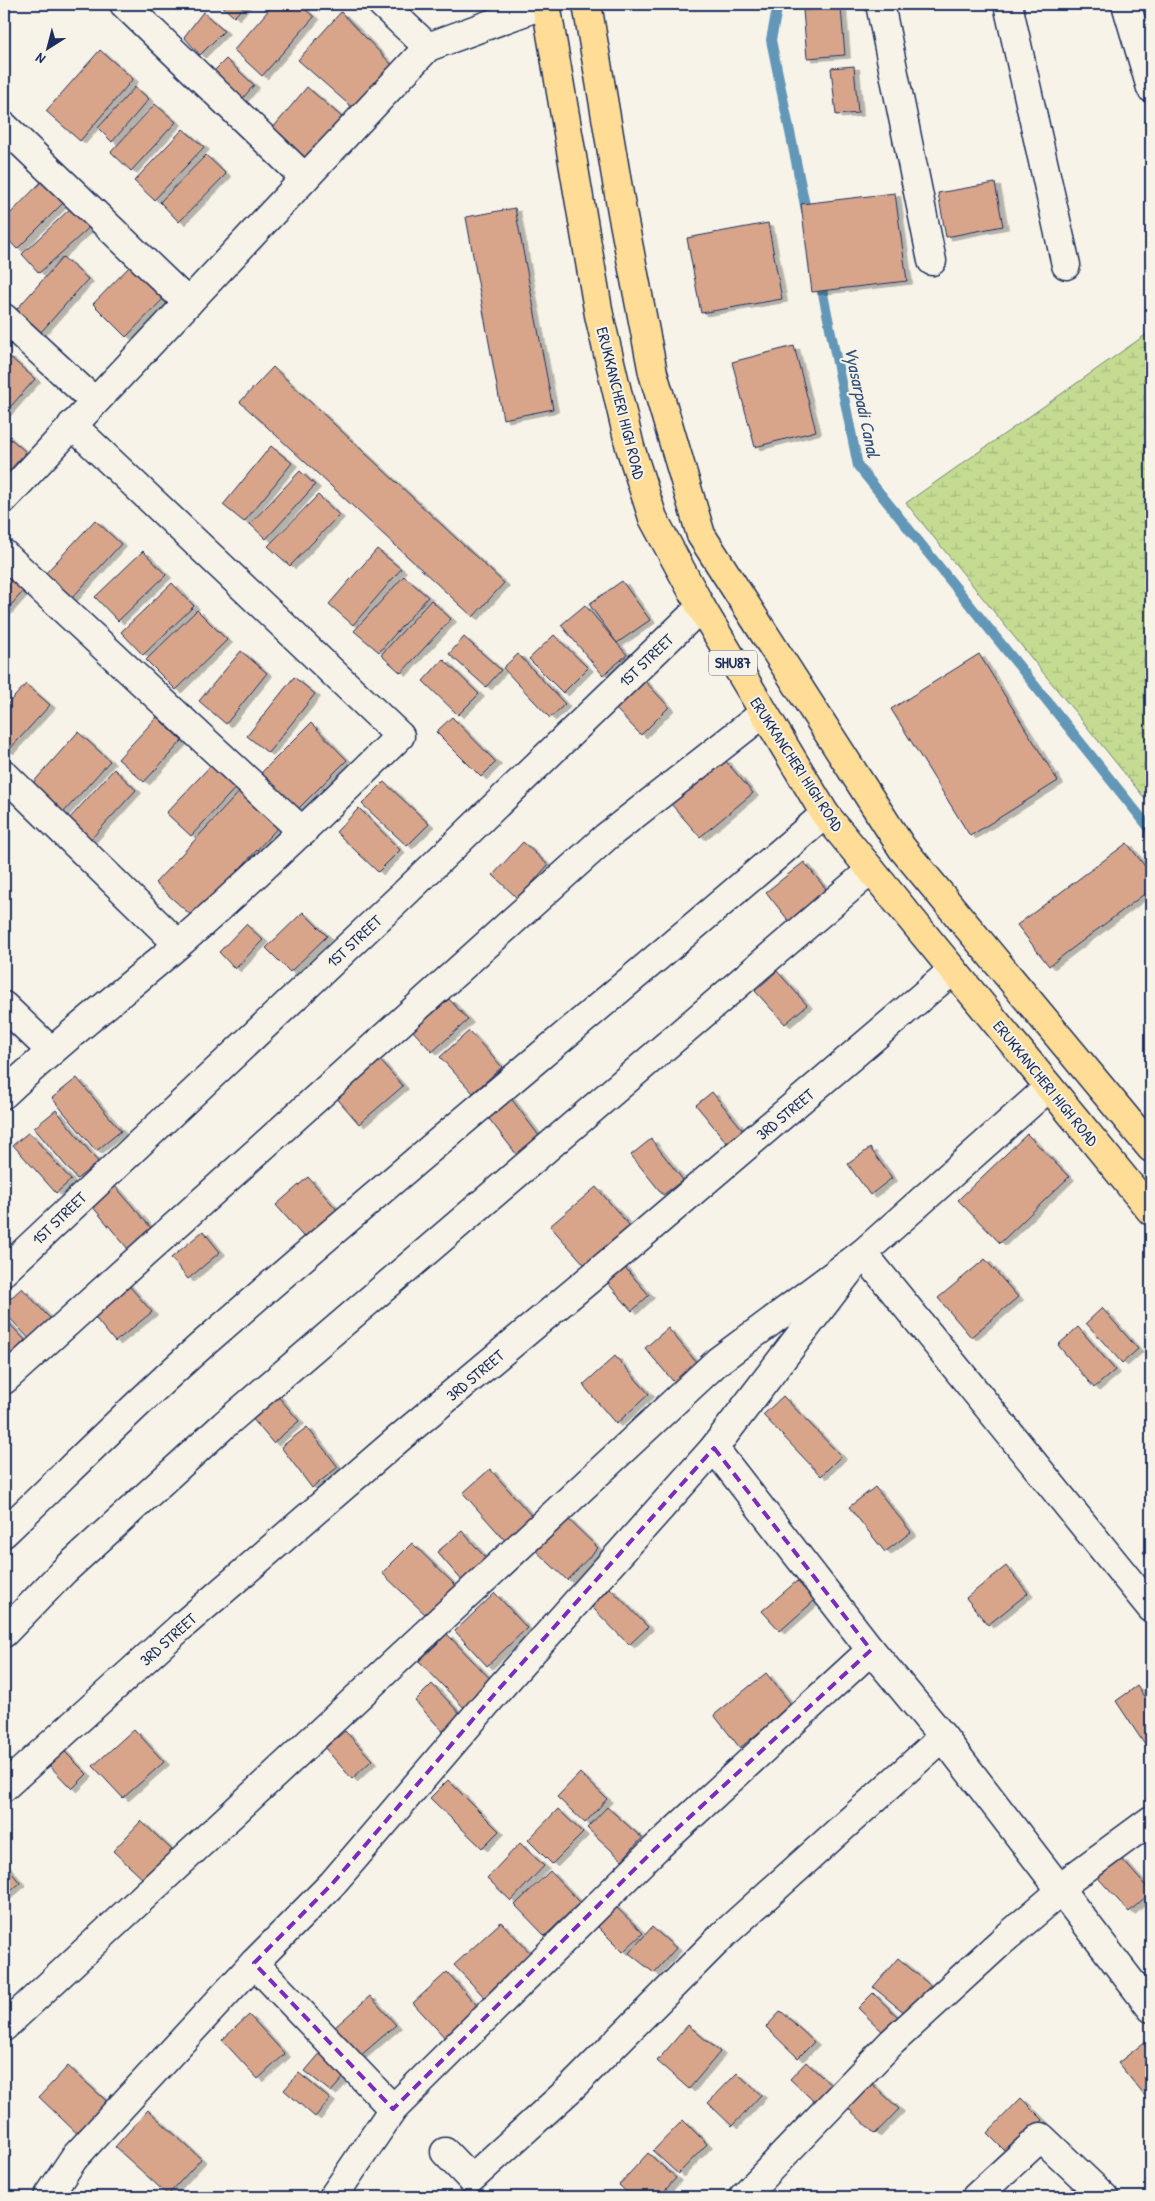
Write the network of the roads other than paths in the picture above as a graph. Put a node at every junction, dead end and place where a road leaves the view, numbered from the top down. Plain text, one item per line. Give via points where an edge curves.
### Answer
1 (124, 4) edge
2 (382, 4) edge
3 (546, 4) edge
4 (587, 4) edge
5 (880, 4) edge
6 (1008, 4) edge
7 (1126, 4) edge
8 (428, 48) junction
9 (1151, 88) edge
10 (4, 126) edge
11 (305, 178) junction
12 (932, 261) dead end
13 (1066, 265) dead end
14 (188, 303) junction
15 (4, 318) edge
16 (94, 401) junction
17 (72, 425) junction
18 (4, 499) edge
19 (4, 554) edge
20 (701, 607) junction
21 (764, 713) junction
22 (4, 774) edge
23 (825, 814) junction
24 (303, 832) junction
25 (871, 870) junction
26 (178, 944) junction
27 (953, 970) junction
28 (4, 1006) edge
29 (50, 1050) junction
30 (1049, 1087) junction
31 (4, 1094) edge
32 (1151, 1148) edge
33 (1151, 1211) edge
34 (863, 1253) junction
35 (4, 1271) edge
36 (4, 1380) edge
37 (714, 1448) junction
38 (4, 1533) edge
39 (1151, 1608) edge
40 (4, 1633) edge
41 (871, 1650) junction
42 (943, 1738) junction
43 (4, 1787) edge
44 (1151, 1820) edge
45 (1061, 1891) junction
46 (254, 1963) junction
47 (1151, 2008) edge
48 (4, 2026) edge
49 (393, 2109) junction
50 (444, 2152) dead end
51 (48, 2197) edge
52 (333, 2197) edge
53 (743, 2197) edge
54 (976, 2197) edge
55 (1104, 2197) edge

1 - 11 street
2 - 8 street
3 - 8 street
3 - 20 main road, ERUKKANCHERI HIGH ROAD / SHU87 via 599,315 630,447 653,518
4 - 32 main road, SHU87 via 653,373 701,535 902,848
5 - 12 street
6 - 13 street
7 - 9 street
8 - 11 street
10 - 14 street
11 - 14 street
14 - 16 street
15 - 16 street
16 - 17 street
17 - 18 street
17 - 24 street via 400,736
19 - 24 street
20 - 21 main road, ERUKKANCHERI HIGH ROAD / SHU87
20 - 35 street, 1ST STREET via 402,896
21 - 23 main road, ERUKKANCHERI HIGH ROAD / SHU87
21 - 36 street via 606,837
22 - 26 street
23 - 25 main road, ERUKKANCHERI HIGH ROAD / SHU87
23 - 38 street via 209,1339
24 - 26 street
25 - 27 main road, ERUKKANCHERI HIGH ROAD / SHU87
25 - 40 street via 224,1424 64,1571
26 - 29 street
27 - 30 main road, ERUKKANCHERI HIGH ROAD / SHU87
27 - 43 street, 3RD STREET via 395,1441 184,1624
28 - 29 street
29 - 31 street
30 - 33 main road, ERUKKANCHERI HIGH ROAD / SHU87
30 - 34 street
34 - 37 street
34 - 39 street
34 - 48 street via 718,1361
37 - 41 street
37 - 46 street via 498,1690 332,1884
41 - 42 street
41 - 49 street via 655,1849
42 - 45 street
42 - 50 street via 723,1935 570,2089 471,2179
44 - 45 street via 1064,1884
45 - 47 street
45 - 53 street via 892,2042
46 - 49 street
46 - 51 street via 74,2158
49 - 52 street
54 - 55 street via 1041,2137

